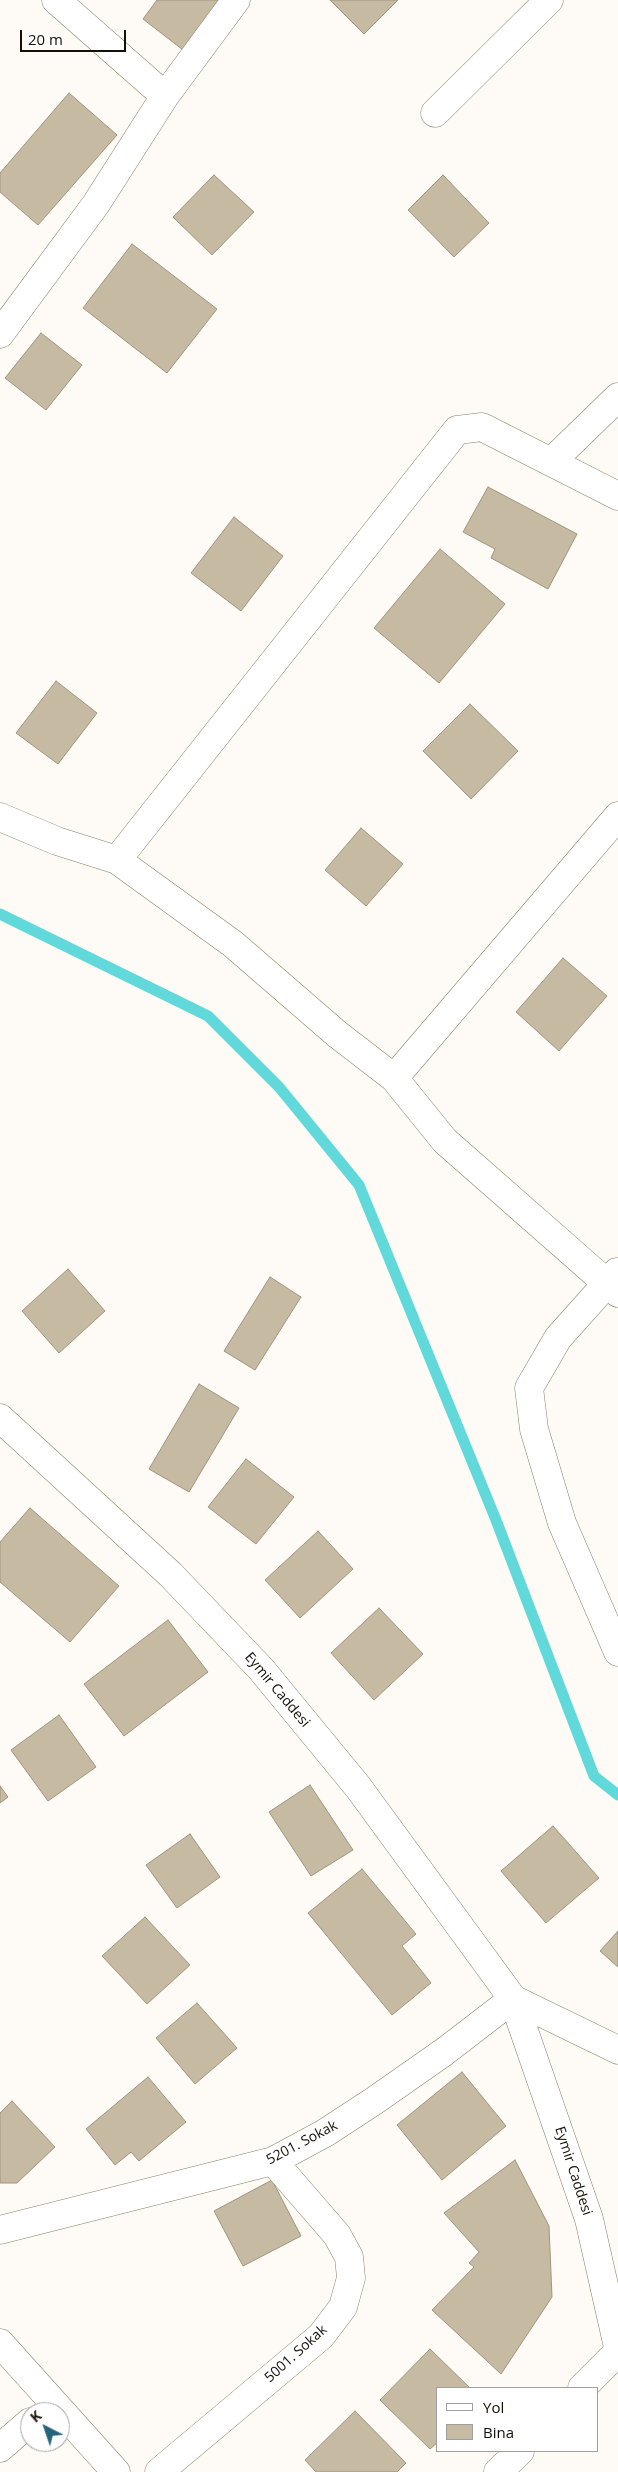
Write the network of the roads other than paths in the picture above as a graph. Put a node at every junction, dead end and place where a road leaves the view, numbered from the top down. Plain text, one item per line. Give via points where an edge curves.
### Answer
1 (56, 0) edge
2 (236, 0) edge
3 (549, 0) edge
4 (165, 96) junction
5 (435, 113) dead end
6 (0, 334) edge
7 (618, 397) edge
8 (551, 462) junction
9 (618, 496) edge
10 (618, 816) edge
11 (0, 817) edge
12 (117, 860) junction
13 (394, 1078) junction
14 (614, 1283) edge
15 (0, 1418) edge
16 (618, 1652) edge
17 (513, 2000) junction
18 (618, 2050) edge
19 (273, 2161) junction
20 (0, 2230) edge
21 (0, 2343) edge
22 (618, 2347) edge
23 (618, 2352) edge
24 (583, 2387) edge
25 (43, 2402) edge
26 (70, 2429) edge
27 (20, 2431) edge
28 (0, 2448) edge
29 (519, 2452) edge
30 (116, 2472) edge
31 (159, 2472) edge
32 (498, 2472) edge

1 - 4 main road
2 - 4 main road
3 - 5 main road
4 - 6 main road via 96,204
7 - 8 main road
8 - 9 main road
8 - 12 main road via 482,427 457,430
10 - 13 main road
11 - 12 main road via 57,841
12 - 13 main road via 233,944 337,1034
13 - 14 main road via 445,1141
14 - 16 main road via 558,1338 529,1388 534,1429 562,1524
15 - 17 main road, Eymir Caddesi via 170,1574 262,1669 358,1787
17 - 18 main road, Eymir Caddesi
17 - 19 main road, 5201. Sokak via 374,2101
17 - 22 main road, Eymir Caddesi via 589,2219
19 - 20 main road, 5201. Sokak
19 - 31 main road, 5001. Sokak via 337,2235 349,2257 351,2278 343,2308 321,2336
21 - 25 main road
23 - 24 main road
26 - 30 main road
27 - 28 main road
29 - 32 main road

